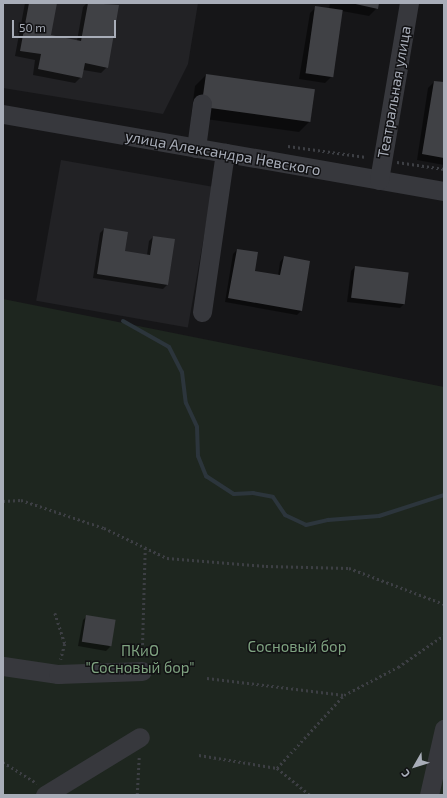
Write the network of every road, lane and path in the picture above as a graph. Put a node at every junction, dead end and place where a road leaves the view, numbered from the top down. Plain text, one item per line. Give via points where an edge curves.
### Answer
1 (409, 3) edge
2 (202, 103) dead end
3 (3, 114) edge
4 (283, 145) dead end
5 (196, 148) junction
6 (225, 153) junction
7 (382, 160) junction
8 (444, 169) edge
9 (379, 180) junction
10 (444, 191) edge
11 (202, 312) dead end
12 (3, 501) edge
13 (145, 548) junction
14 (444, 604) edge
15 (55, 613) dead end
16 (444, 635) edge
17 (3, 666) edge
18 (142, 671) joint
19 (58, 674) junction
20 (207, 678) dead end
21 (344, 695) junction
22 (444, 729) edge
23 (140, 737) joint
24 (199, 755) dead end
25 (3, 762) edge
26 (277, 768) junction
27 (48, 794) edge
28 (137, 795) edge
29 (310, 795) edge
30 (429, 795) edge

1 - 7 street, Театральная улица
2 - 5 street
3 - 5 street, улица Александра Невского
4 - 7 path
5 - 6 street, улица Александра Невского
6 - 9 street, улица Александра Невского
6 - 11 street
7 - 8 path
7 - 9 street, Театральная улица
9 - 10 street, улица Александра Невского
12 - 13 path via 21,500 104,528
13 - 14 path via 167,558 266,566 349,568
13 - 18 path
15 - 19 path via 65,644
16 - 21 path via 398,667
17 - 19 street
18 - 19 street
20 - 21 path
21 - 26 path
22 - 30 street
23 - 27 street
23 - 28 path
24 - 26 path
25 - 27 path
26 - 29 path

